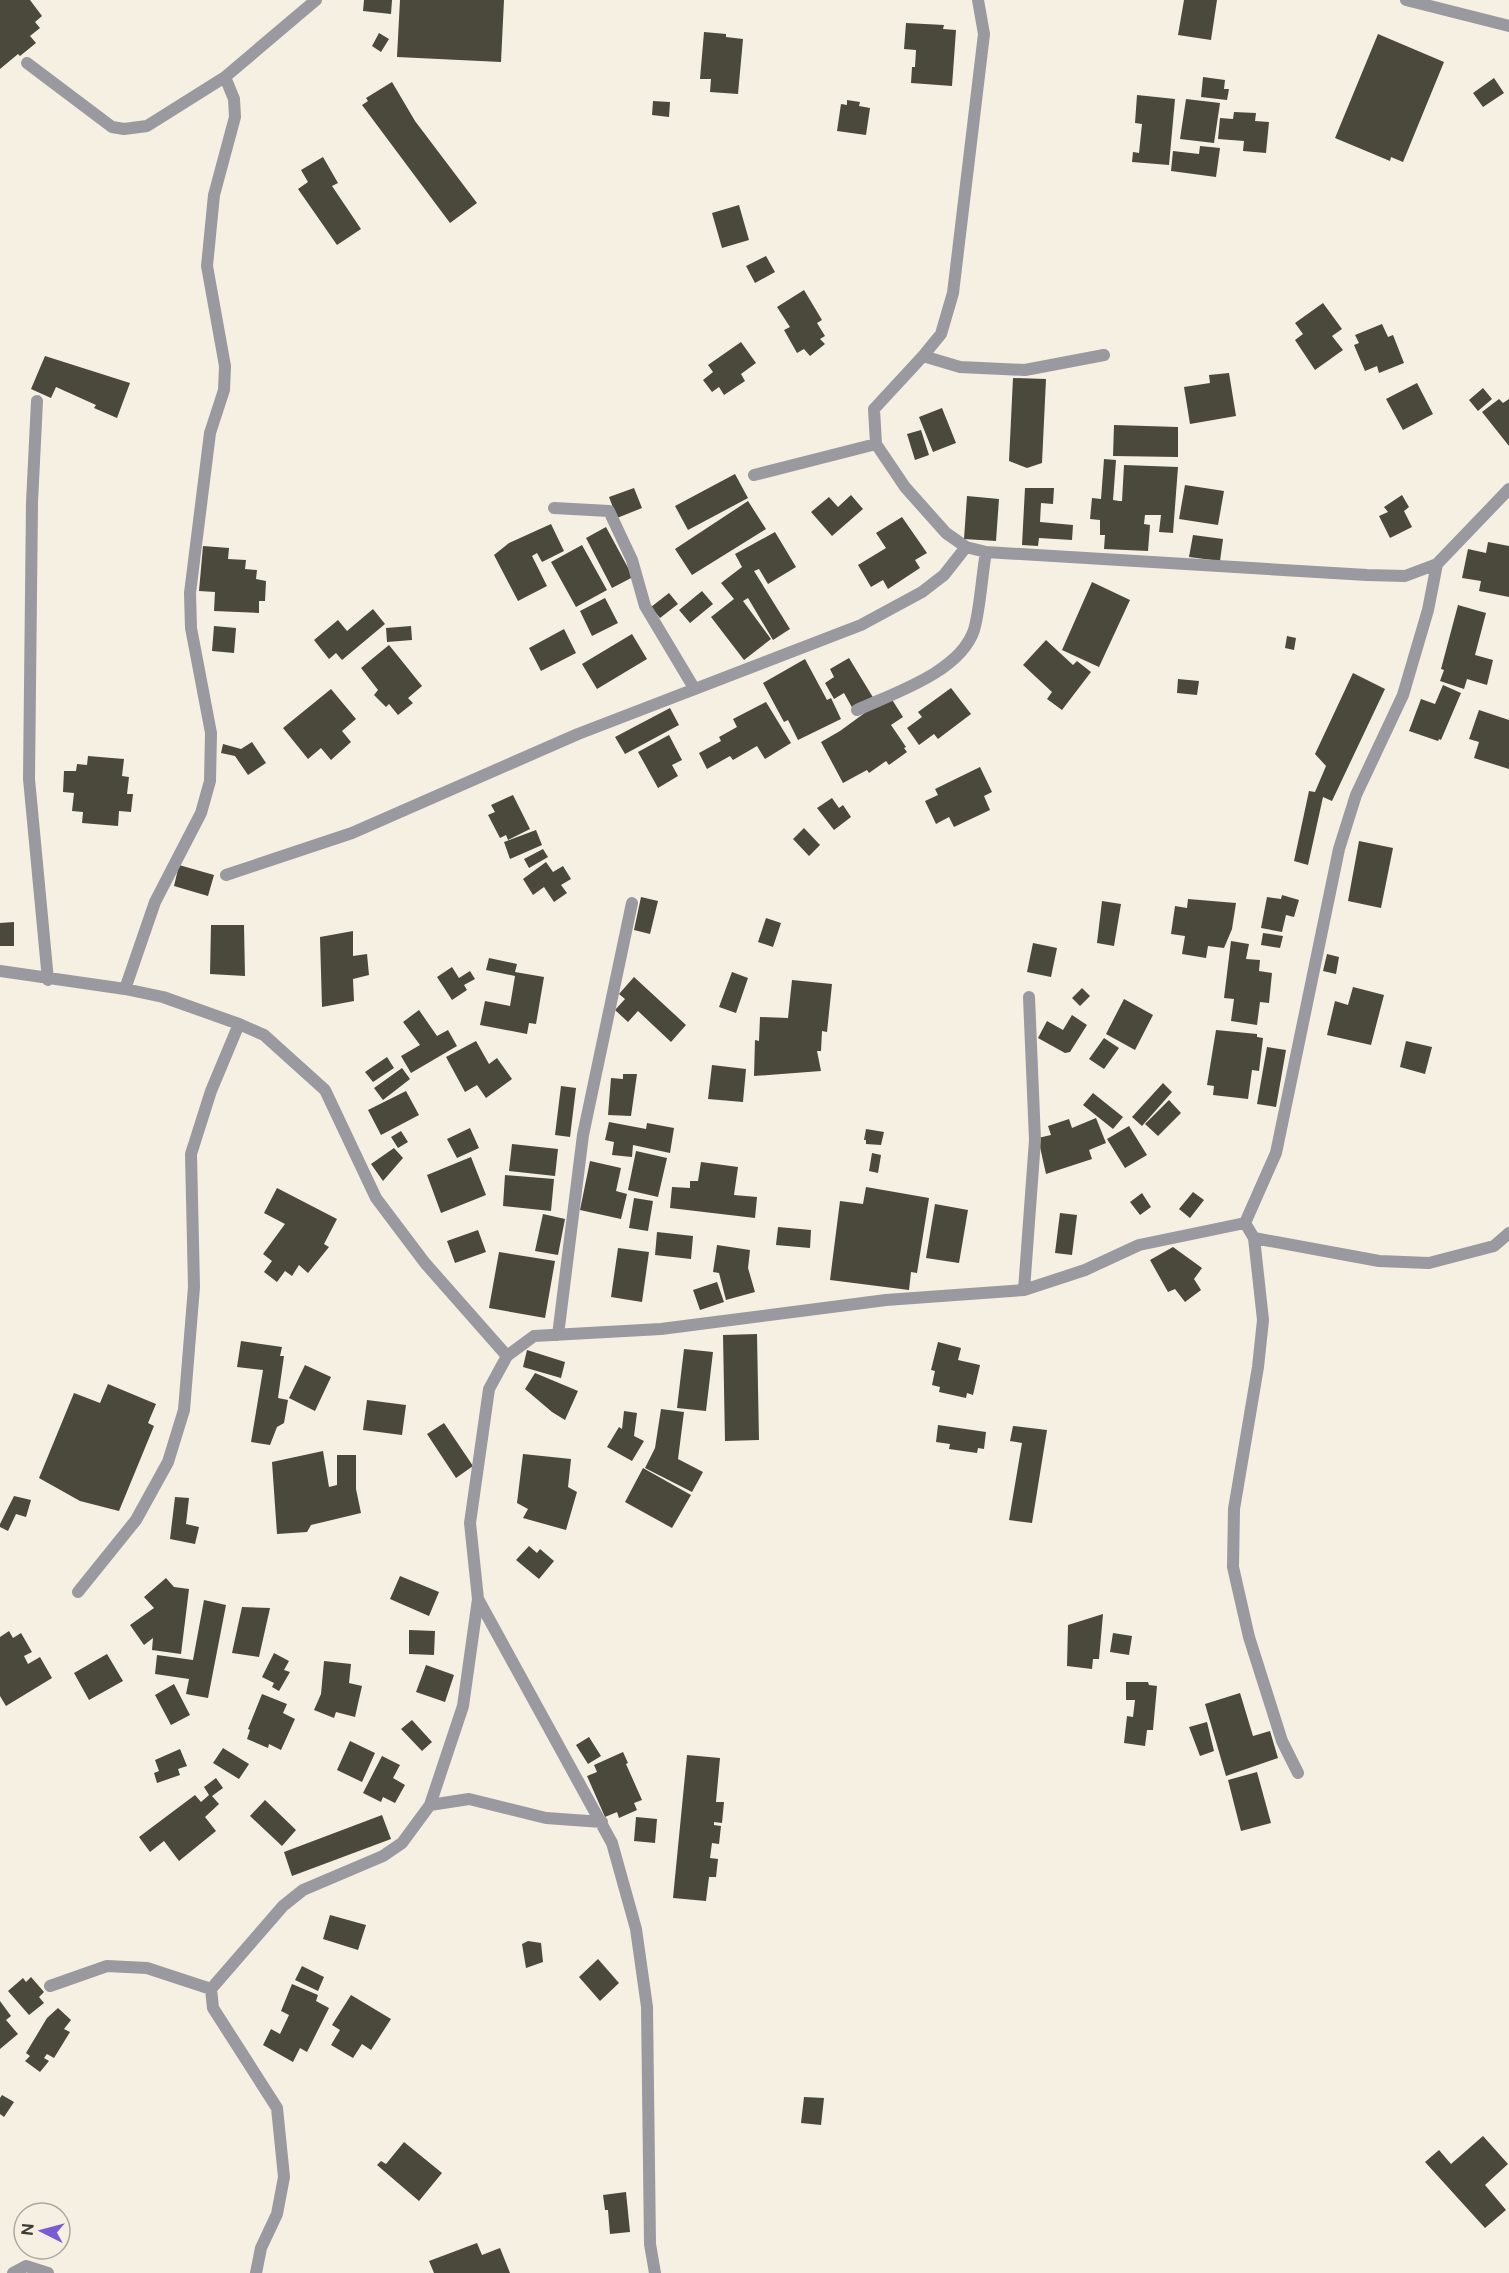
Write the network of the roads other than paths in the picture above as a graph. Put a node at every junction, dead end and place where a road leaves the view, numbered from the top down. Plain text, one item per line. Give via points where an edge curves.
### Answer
1 (316, 0) edge
2 (1406, 0) edge
3 (980, 1) edge
4 (1509, 26) edge
5 (27, 63) dead end
6 (225, 77) junction
7 (1104, 355) dead end
8 (923, 356) junction
9 (38, 401) dead end
10 (876, 444) junction
11 (754, 475) dead end
12 (1509, 489) edge
13 (554, 508) dead end
14 (966, 547) junction
15 (986, 552) junction
16 (1437, 564) junction
17 (694, 688) junction
18 (857, 710) dead end
19 (226, 875) dead end
20 (633, 903) dead end
21 (0, 971) edge
22 (48, 980) junction
23 (125, 989) junction
24 (1029, 997) dead end
25 (239, 1024) junction
26 (1245, 1223) junction
27 (1509, 1233) edge
28 (1254, 1238) junction
29 (1024, 1290) junction
30 (558, 1335) junction
31 (507, 1356) junction
32 (78, 1592) dead end
33 (478, 1599) junction
34 (1298, 1773) dead end
35 (430, 1805) junction
36 (602, 1822) junction
37 (50, 1986) dead end
38 (211, 1989) junction
39 (13, 2273) edge
40 (48, 2273) edge
41 (256, 2273) edge
42 (655, 2273) edge

1 - 6 street
2 - 4 street
3 - 8 street via 984,34 953,293 940,334
5 - 6 street via 112,127 124,129 147,126
6 - 23 street via 234,99 235,117 214,195 207,266 225,366 224,390 210,433 190,593 191,628 211,733 210,781 201,813 155,902
7 - 8 street via 1025,370 960,367
8 - 10 street via 873,409
9 - 22 street via 32,502 29,779
10 - 11 street
10 - 14 street via 946,533
12 - 16 street
13 - 17 street via 609,512 632,560 645,606
14 - 15 street
14 - 17 street via 944,575 922,592 861,625
15 - 16 street via 1367,575 1406,576
15 - 18 street via 973,631 963,647 944,669
16 - 26 street via 1428,610 1402,695 1356,795 1339,849 1276,1152
17 - 19 street via 352,833
20 - 30 street via 583,1135
21 - 22 street
22 - 23 street
23 - 25 street via 163,997
24 - 29 street via 1035,1140
25 - 31 street via 264,1035 325,1090 376,1198 425,1263
25 - 32 street via 190,1154 194,1287 184,1410 168,1462 136,1520
26 - 28 street
26 - 29 street via 1138,1245 1085,1270
27 - 28 street via 1494,1246 1429,1263 1379,1261
28 - 34 street via 1263,1320 1234,1509 1233,1567 1249,1637 1282,1740
29 - 30 street via 886,1300 661,1329
30 - 31 street via 534,1336
31 - 33 street via 489,1389 470,1523
33 - 35 street via 463,1706
33 - 36 street
35 - 36 street via 469,1798 546,1818
35 - 38 street via 402,1843 383,1856 303,1890 284,1906
36 - 42 street via 612,1843 636,1929 647,2007 650,2244
37 - 38 street via 107,1966 147,1968
38 - 41 street via 213,2008 277,2108 284,2177 277,2214 261,2248
39 - 40 street via 26,2266

